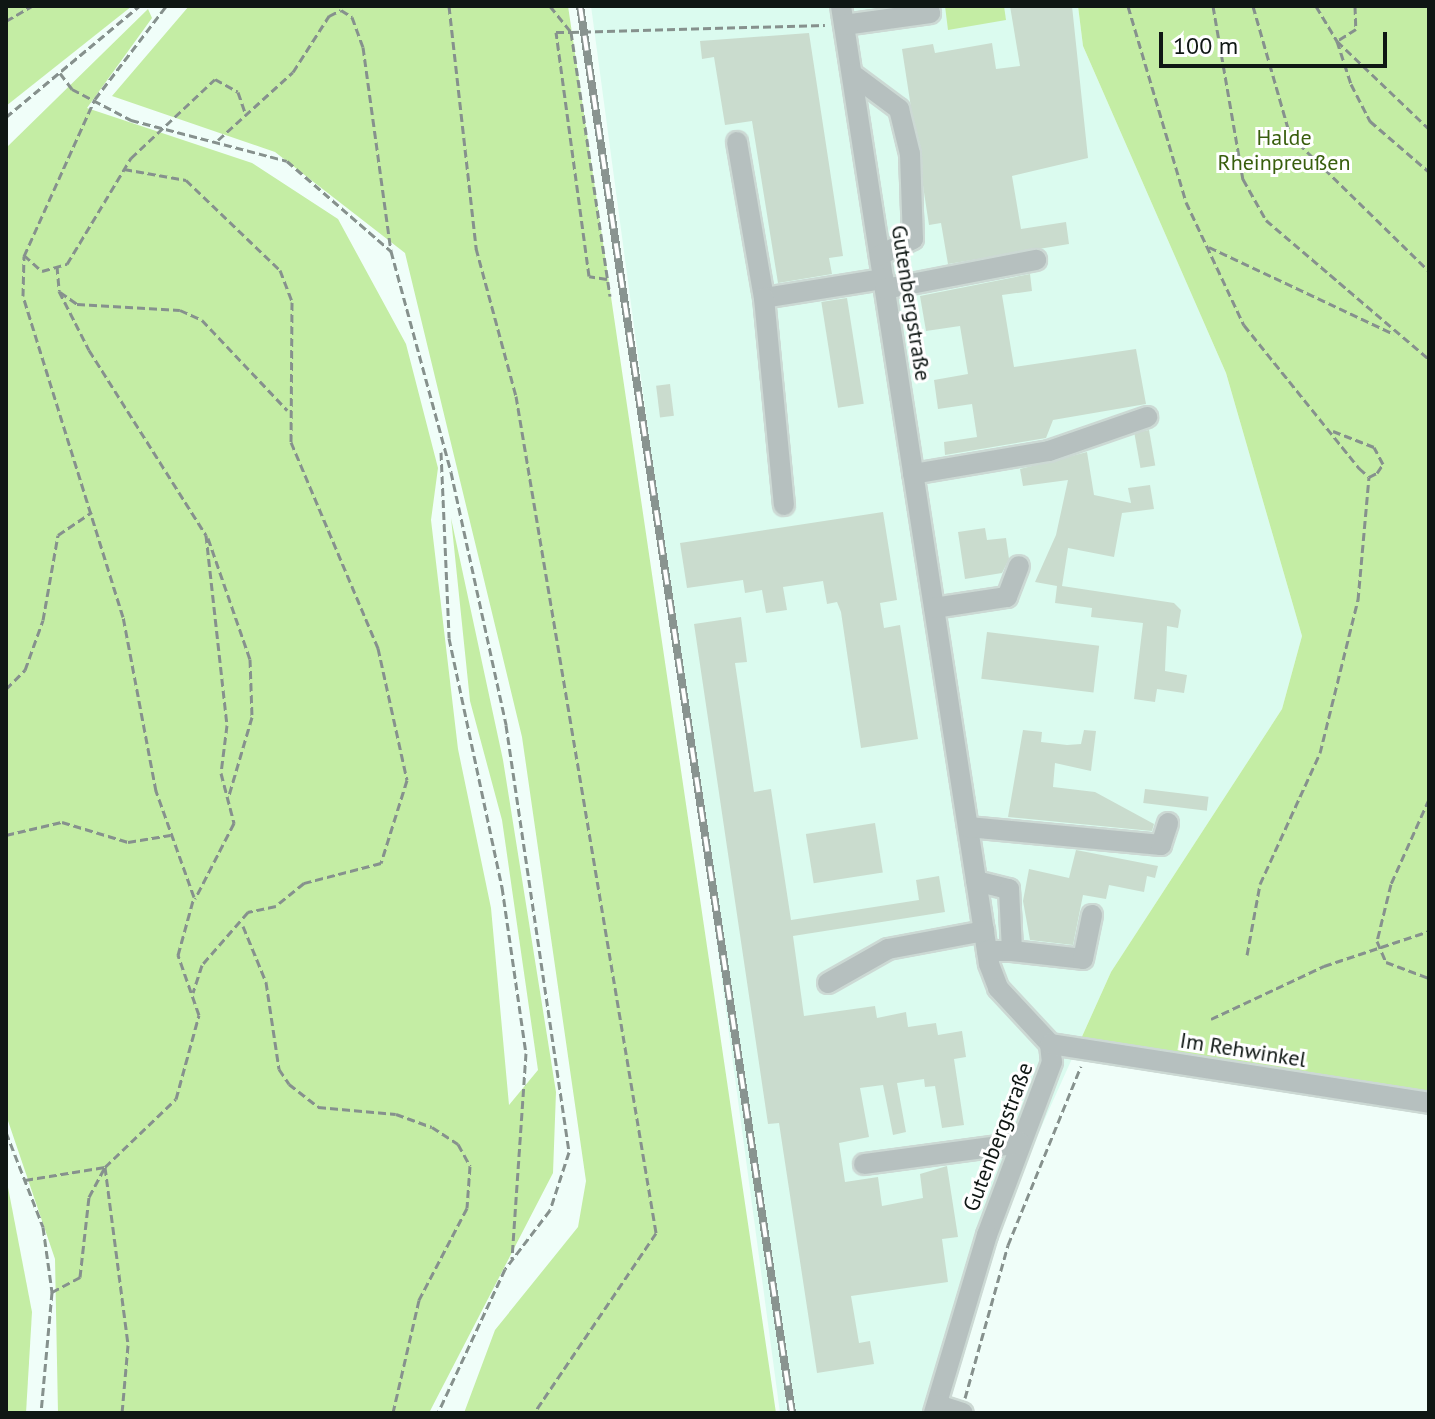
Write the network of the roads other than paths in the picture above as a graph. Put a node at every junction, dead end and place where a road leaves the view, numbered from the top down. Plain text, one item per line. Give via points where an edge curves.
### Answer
1 (878, 13) edge
2 (930, 13) dead end
3 (843, 15) edge
4 (852, 74) junction
5 (737, 142) dead end
6 (880, 255) junction
7 (1036, 260) dead end
8 (884, 284) junction
9 (764, 298) junction
10 (1147, 417) dead end
11 (913, 474) junction
12 (784, 505) dead end
13 (1019, 566) dead end
14 (934, 608) junction
15 (1168, 823) dead end
16 (968, 827) junction
17 (976, 881) junction
18 (1092, 915) dead end
19 (985, 941) junction
20 (1012, 951) junction
21 (828, 983) dead end
22 (1050, 1044) junction
23 (1429, 1103) edge
24 (1021, 1143) junction
25 (864, 1164) dead end
26 (936, 1409) edge
27 (962, 1413) edge

1 - 2 street
1 - 3 street
3 - 4 street, Gutenbergstraße
4 - 6 street, Gutenbergstraße
4 - 6 street via 899,109 910,154 913,239
5 - 9 street
6 - 8 street, Gutenbergstraße
7 - 8 street
8 - 9 street
8 - 11 street, Gutenbergstraße
9 - 12 street
10 - 11 street via 1049,451
11 - 14 street, Gutenbergstraße
13 - 14 street via 1007,597
14 - 16 street, Gutenbergstraße
15 - 16 street via 1161,845
16 - 17 street, Gutenbergstraße
17 - 19 street, Gutenbergstraße
17 - 20 street via 1009,889
18 - 20 street via 1083,959
19 - 20 street
19 - 21 street via 888,949
19 - 22 street, Gutenbergstraße via 998,988
22 - 23 street, Im Rehwinkel
22 - 24 street, Gutenbergstraße via 1052,1062
24 - 25 street
24 - 26 street, Gutenbergstraße
26 - 27 street

